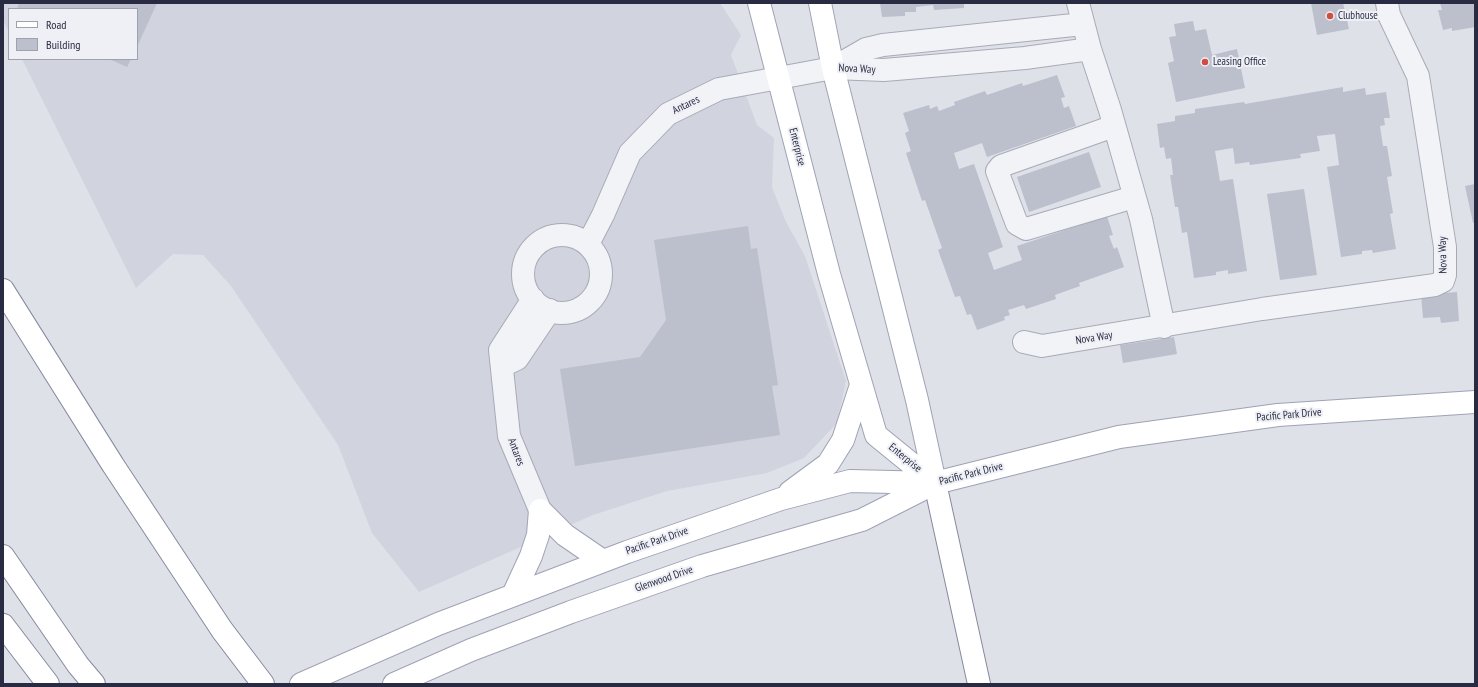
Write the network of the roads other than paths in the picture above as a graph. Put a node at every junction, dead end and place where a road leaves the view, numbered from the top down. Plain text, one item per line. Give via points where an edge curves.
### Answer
1 (759, 3) edge
2 (820, 3) edge
3 (1078, 3) edge
4 (1387, 3) edge
5 (1083, 24) junction
6 (1090, 49) junction
7 (833, 68) junction
8 (779, 76) junction
9 (1114, 126) junction
10 (1134, 197) junction
11 (588, 244) junction
12 (3, 290) edge
13 (541, 305) junction
14 (1164, 327) junction
15 (1024, 342) dead end
16 (861, 385) junction
17 (1475, 402) edge
18 (936, 483) junction
19 (781, 499) junction
20 (540, 510) junction
21 (3, 556) edge
22 (603, 561) junction
23 (513, 595) junction
24 (3, 626) edge
25 (48, 684) edge
26 (94, 684) edge
27 (263, 684) edge
28 (301, 684) edge
29 (394, 684) edge
30 (979, 684) edge

1 - 8 main road, Enterprise
2 - 7 main road, Enterprise
3 - 5 street
4 - 14 street, Nova Way via 1389,15 1418,76 1444,247 1443,281 1434,285 1269,308
5 - 6 street
5 - 7 street, Nova Way via 883,45 866,49
6 - 7 street, Nova Way via 1025,58 884,70
6 - 9 street
7 - 8 street, Antares
7 - 18 main road, Enterprise
8 - 11 street, Antares via 719,89 668,114 630,152
8 - 16 main road, Enterprise via 829,274
9 - 10 street
9 - 10 street via 1001,166 997,171 1017,224 1026,229
10 - 14 street
11 - 13 street via 595,252 600,267 600,283 596,294 579,309 568,312 557,313
11 - 13 street via 579,238 558,235 547,237 530,251 525,261 524,284
12 - 27 main road via 113,465 222,630
13 - 20 street, Antares via 517,359 502,366 509,436
14 - 15 street, Nova Way via 1042,346
16 - 18 main road, Enterprise via 876,435
16 - 19 main road via 843,440 828,464
17 - 18 main road, Pacific Park Drive via 1278,415 1119,438
18 - 19 main road, Pacific Park Drive via 850,481
18 - 29 main road, Glenwood Drive via 862,520 702,566 471,650
18 - 30 main road
19 - 22 main road, Pacific Park Drive
20 - 22 main road via 565,535
20 - 23 main road via 538,535
21 - 26 main road via 78,665
22 - 23 main road, Pacific Park Drive
23 - 28 main road, Pacific Park Drive via 438,624
24 - 25 main road

